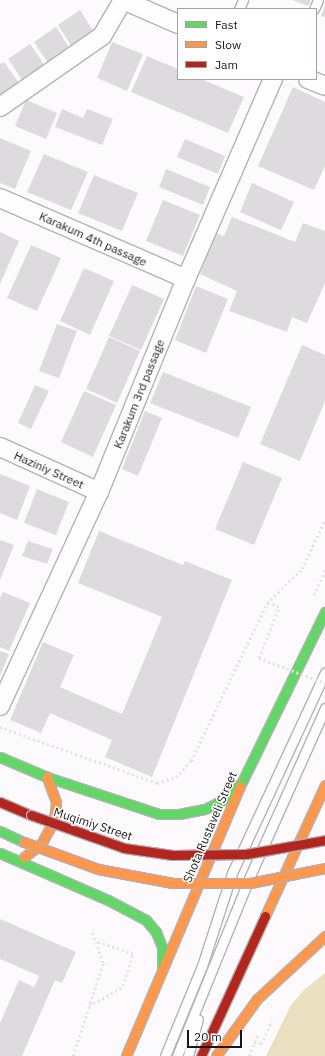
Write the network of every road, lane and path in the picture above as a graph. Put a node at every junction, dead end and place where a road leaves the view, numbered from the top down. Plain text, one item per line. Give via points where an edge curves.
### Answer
1 (123, 0) edge
2 (177, 24) edge
3 (273, 80) edge
4 (310, 80) edge
5 (325, 86) edge
6 (0, 107) edge
7 (0, 198) edge
8 (186, 279) junction
9 (0, 447) edge
10 (99, 492) junction
11 (325, 520) edge
12 (266, 603) junction
13 (325, 612) edge
14 (325, 673) edge
15 (325, 683) edge
16 (0, 706) edge
17 (325, 708) edge
18 (0, 727) edge
19 (0, 757) edge
20 (48, 777) junction
21 (243, 779) junction
22 (325, 785) edge
23 (0, 802) edge
24 (0, 832) edge
25 (325, 840) edge
26 (0, 853) edge
27 (15, 860) junction
28 (325, 868) edge
29 (92, 933) dead end
30 (325, 936) edge
31 (95, 941) junction
32 (161, 975) junction
33 (204, 992) junction
34 (89, 1006) junction
35 (272, 1020) dead end
36 (233, 1032) junction
37 (254, 1042) dead end
38 (72, 1056) edge
39 (126, 1056) edge
40 (164, 1056) edge
41 (177, 1056) edge
42 (188, 1056) edge
43 (201, 1056) edge
44 (216, 1056) edge
45 (223, 1056) edge

1 - 2 street
1 - 6 street via 102,36
3 - 8 street, Karakum 3rd passage
4 - 5 street
7 - 8 street, Karakum 4th passage
8 - 10 street, Karakum 3rd passage
9 - 10 street, Haziniy Street
10 - 16 street, Karakum 3rd passage
11 - 12 path via 302,569
12 - 15 path, bridge via 279,608 259,658
12 - 18 path via 191,762 185,770 167,781 157,783
13 - 21 main road, Shota Rustaveli Street
14 - 40 lane via 232,873 202,966
17 - 33 lane via 250,876
19 - 20 main road
20 - 21 main road via 145,810 172,814 192,812 217,803 228,796
20 - 27 main road via 56,802 52,827 37,849 27,857
21 - 32 main road, Shota Rustaveli Street
22 - 43 main road
23 - 25 main road, Muqimiy Street, bridge via 100,841 124,848 172,855 246,854
24 - 28 main road, bridge via 98,869 173,883 250,884
26 - 27 main road
27 - 32 main road via 127,909 146,920 156,932 162,947
29 - 31 path
30 - 36 main road via 279,976
31 - 34 path via 103,963
31 - 34 path via 133,954 123,986
32 - 39 main road, Shota Rustaveli Street
33 - 41 lane
33 - 42 lane
34 - 38 path
35 - 37 path via 261,1044
36 - 44 main road
36 - 45 main road

